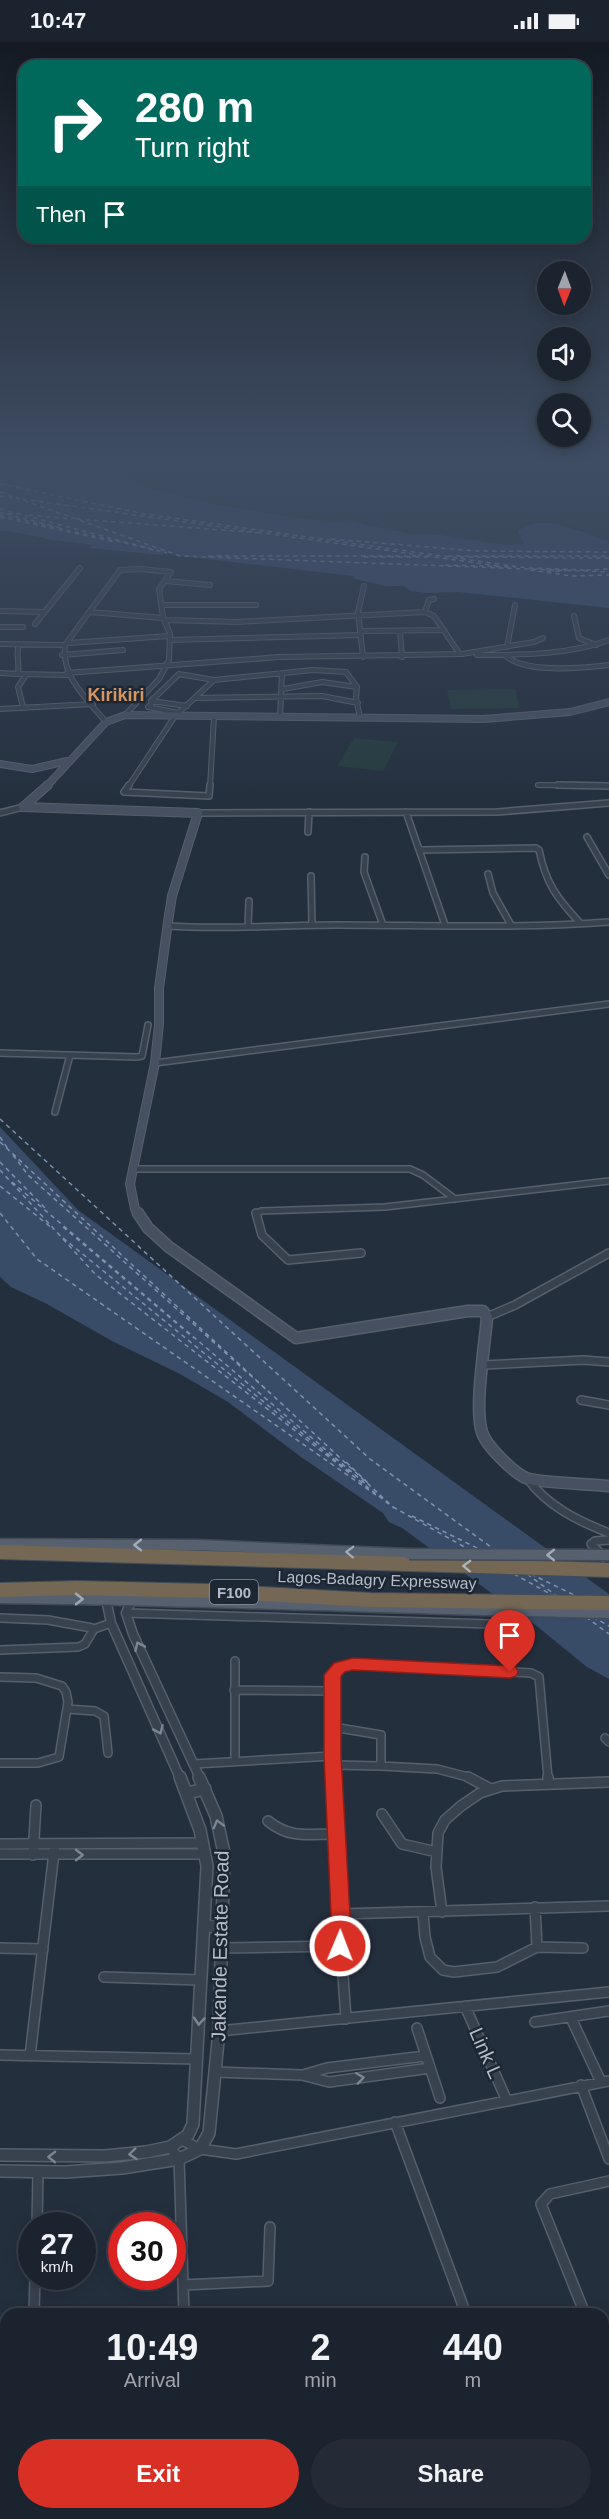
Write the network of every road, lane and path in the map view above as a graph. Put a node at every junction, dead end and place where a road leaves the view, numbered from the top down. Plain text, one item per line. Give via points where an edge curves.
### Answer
1 (73, 577) edge
2 (115, 577) edge
3 (169, 577) edge
4 (166, 582) junction
5 (210, 585) dead end
6 (364, 586) dead end
7 (434, 599) dead end
8 (256, 604) dead end
9 (162, 605) junction
10 (515, 605) dead end
11 (0, 611) edge
12 (42, 612) junction
13 (89, 612) junction
14 (425, 612) junction
15 (574, 615) dead end
16 (357, 616) junction
17 (164, 619) junction
18 (34, 624) dead end
19 (0, 627) edge
20 (23, 627) dead end
21 (444, 630) junction
22 (400, 631) junction
23 (360, 633) junction
24 (170, 638) junction
25 (543, 638) dead end
26 (609, 640) edge
27 (0, 644) edge
28 (19, 644) junction
29 (66, 644) junction
30 (596, 645) junction
31 (507, 647) junction
32 (123, 650) dead end
33 (460, 654) junction
34 (62, 655) junction
35 (506, 656) junction
36 (363, 657) junction
37 (402, 657) junction
38 (168, 665) junction
39 (609, 665) edge
40 (0, 673) edge
41 (282, 673) junction
42 (18, 674) junction
43 (67, 674) junction
44 (26, 675) junction
45 (214, 680) junction
46 (357, 687) junction
47 (283, 689) junction
48 (196, 698) junction
49 (282, 698) junction
50 (156, 701) junction
51 (609, 702) edge
52 (358, 703) junction
53 (93, 704) junction
54 (187, 706) junction
55 (23, 707) junction
56 (0, 709) edge
57 (177, 714) junction
58 (125, 715) junction
59 (214, 716) junction
60 (280, 717) junction
61 (360, 718) junction
62 (106, 722) junction
63 (69, 760) junction
64 (1, 764) edge
65 (26, 768) junction
66 (538, 784) dead end
67 (47, 786) junction
68 (609, 786) edge
69 (609, 803) edge
70 (23, 807) junction
71 (309, 812) junction
72 (406, 812) junction
73 (0, 813) edge
74 (198, 813) junction
75 (309, 832) dead end
76 (587, 837) dead end
77 (421, 850) junction
78 (365, 857) dead end
79 (488, 874) dead end
80 (609, 875) edge
81 (311, 876) dead end
82 (249, 901) dead end
83 (609, 922) edge
84 (579, 923) junction
85 (312, 925) junction
86 (383, 925) junction
87 (445, 925) junction
88 (511, 925) junction
89 (168, 926) junction
90 (248, 927) junction
91 (609, 1004) edge
92 (148, 1025) dead end
93 (0, 1053) edge
94 (70, 1055) junction
95 (155, 1063) junction
96 (55, 1112) dead end
97 (133, 1169) junction
98 (609, 1180) edge
99 (456, 1200) junction
100 (361, 1253) dead end
101 (609, 1253) edge
102 (487, 1317) junction
103 (609, 1362) edge
104 (483, 1365) junction
105 (581, 1400) dead end
106 (609, 1405) edge
107 (527, 1478) junction
108 (609, 1486) edge
109 (609, 1533) edge
110 (609, 1540) edge
111 (0, 1544) edge
112 (0, 1552) edge
113 (609, 1555) edge
114 (609, 1561) edge
115 (609, 1570) edge
116 (0, 1590) edge
117 (0, 1598) edge
118 (106, 1599) junction
119 (132, 1599) junction
120 (609, 1604) edge
121 (609, 1612) edge
122 (126, 1613) junction
123 (0, 1618) edge
124 (111, 1623) junction
125 (490, 1624) dead end
126 (92, 1628) junction
127 (0, 1650) edge
128 (235, 1661) dead end
129 (0, 1677) edge
130 (234, 1690) junction
131 (333, 1691) junction
132 (67, 1709) junction
133 (333, 1727) junction
134 (108, 1754) dead end
135 (333, 1756) junction
136 (235, 1761) junction
137 (0, 1763) edge
138 (194, 1764) junction
139 (333, 1766) junction
140 (381, 1766) junction
141 (609, 1782) edge
142 (549, 1784) junction
143 (489, 1788) junction
144 (205, 1790) junction
145 (187, 1793) junction
146 (36, 1805) dead end
147 (382, 1814) dead end
148 (268, 1821) dead end
149 (335, 1834) junction
150 (0, 1844) edge
151 (33, 1844) junction
152 (55, 1844) junction
153 (204, 1849) junction
154 (437, 1852) junction
155 (0, 1854) edge
156 (33, 1855) junction
157 (53, 1855) junction
158 (609, 1906) edge
159 (535, 1907) junction
160 (423, 1912) junction
161 (442, 1912) junction
162 (340, 1914) junction
163 (205, 1926) junction
164 (223, 1927) junction
165 (340, 1946) junction
166 (537, 1947) junction
167 (0, 1948) edge
168 (222, 1948) junction
169 (583, 1948) dead end
170 (43, 1949) junction
171 (104, 1977) dead end
172 (201, 1980) junction
173 (609, 1992) edge
174 (465, 2006) junction
175 (609, 2011) edge
176 (571, 2018) junction
177 (346, 2019) junction
178 (535, 2022) dead end
179 (417, 2028) dead end
180 (219, 2031) junction
181 (0, 2055) edge
182 (30, 2056) junction
183 (425, 2056) junction
184 (196, 2058) junction
185 (327, 2068) junction
186 (430, 2068) junction
187 (216, 2072) junction
188 (302, 2075) junction
189 (605, 2081) edge
190 (329, 2082) junction
191 (581, 2085) junction
192 (440, 2098) dead end
193 (507, 2101) junction
194 (395, 2122) junction
195 (182, 2140) junction
196 (171, 2147) junction
197 (200, 2150) junction
198 (0, 2155) edge
199 (179, 2159) junction
200 (609, 2159) edge
201 (0, 2171) edge
202 (38, 2172) junction
203 (609, 2181) edge
204 (37, 2212) edge
205 (181, 2212) edge
206 (270, 2227) dead end
207 (186, 2285) edge
208 (35, 2290) edge
209 (183, 2290) edge
210 (34, 2308) edge
211 (184, 2308) edge
212 (464, 2308) edge
213 (583, 2308) edge

1 - 12 street
2 - 13 street
3 - 4 street
4 - 5 street
4 - 9 street via 159,589
6 - 16 street
7 - 14 street via 429,600
8 - 9 street
9 - 17 street
10 - 31 street
11 - 12 street
12 - 18 street
13 - 17 street
13 - 29 street
14 - 16 street
14 - 21 street via 434,616
15 - 30 street via 579,638
16 - 17 street via 236,622
16 - 23 street
17 - 24 street
19 - 20 street
21 - 22 street
21 - 33 street
22 - 23 street
22 - 37 street
23 - 24 street
23 - 36 street
24 - 29 street
24 - 38 street via 172,654
25 - 31 street
26 - 30 street
27 - 28 street
28 - 29 street
28 - 42 street via 15,652 20,665
29 - 34 street
30 - 35 street
31 - 33 street
32 - 34 street
33 - 35 street
33 - 37 street
34 - 43 street
35 - 39 street via 514,663 545,667 583,669
36 - 37 street
36 - 38 street via 279,657
38 - 43 street
38 - 58 street via 161,678
40 - 42 street
41 - 45 street
41 - 46 street via 342,671 349,673
41 - 47 street
42 - 44 street
43 - 44 street
43 - 53 street
44 - 55 street via 18,687
45 - 48 street
45 - 50 street via 179,674 151,701
46 - 47 street via 322,682
46 - 52 street
47 - 49 street
48 - 49 street
48 - 54 street
49 - 52 street via 322,696
49 - 60 street
50 - 54 street
50 - 57 street via 148,707
51 - 61 main road via 570,712 498,718
52 - 61 street
53 - 55 street
53 - 62 street
54 - 57 street
55 - 56 street
57 - 58 main road
57 - 59 main road
57 - 59 street via 124,792 209,796
58 - 62 main road
59 - 60 main road
60 - 61 main road
62 - 63 main road
63 - 65 main road
63 - 67 main road
64 - 65 main road
65 - 67 main road via 43,776
66 - 68 street
67 - 70 main road
69 - 72 street via 497,812
70 - 73 street
70 - 74 main road
71 - 72 street
71 - 74 street
71 - 75 street
72 - 77 street
74 - 89 main road via 172,896
76 - 80 street
77 - 84 street via 536,848 553,893
77 - 87 street
78 - 86 street via 364,872
79 - 88 street
81 - 85 street
82 - 90 street
83 - 84 street
84 - 88 street
85 - 86 street
85 - 90 street
86 - 87 street
87 - 88 street
89 - 90 street
89 - 95 main road via 159,988
91 - 95 street
92 - 94 street via 142,1056
93 - 94 street
94 - 96 street
95 - 97 main road
97 - 99 street via 410,1169
97 - 102 main road via 130,1184 135,1209 148,1228 296,1338 474,1310 483,1311
98 - 99 street
99 - 100 street via 256,1213 260,1234 288,1260
101 - 102 street
102 - 104 main road
103 - 104 street
104 - 107 main road via 479,1415 482,1433 497,1454
105 - 106 street
107 - 108 main road
107 - 109 street via 534,1490 567,1513
110 - 114 street via 591,1544
113 -> 111 main road, Lagos-Badagry Expressway, bridge
115 -> 112 highway, Lagos-Badagry Expressway / F100
116 - 120 highway, Lagos-Badagry Expressway / F100 via 198,1590 371,1600
117 -> 118 main road, Lagos-Badagry Expressway
118 - 119 main road, Lagos-Badagry Expressway
118 - 124 street
119 - 121 main road, Lagos-Badagry Expressway
119 - 122 street
122 - 125 street
138 -> 122 street, Jakande Estate Road
123 - 126 street via 48,1620
124 - 126 street
124 -> 145 street
126 - 127 street via 85,1644 78,1647
128 - 130 street
129 - 132 street via 55,1681 67,1693
130 - 131 street
130 - 136 street
131 - 133 street
131 - 142 street via 333,1675 339,1668 353,1664 531,1673 539,1677
132 - 134 street via 95,1711 104,1716
132 - 137 street via 59,1757 52,1761
133 - 135 street
133 - 140 street via 381,1735
135 - 136 street
135 - 139 street
136 - 138 street
138 - 144 street, Jakande Estate Road
139 - 140 street
139 - 149 street
140 - 143 street via 449,1769 475,1778
141 - 142 street
142 - 143 street
143 - 154 street via 442,1823 437,1832
144 - 145 street
164 -> 144 street, Jakande Estate Road via 224,1853 216,1816
145 - 153 street
146 - 151 street
147 - 154 street via 398,1843
148 - 149 street via 280,1831 295,1834
149 - 162 street
150 - 151 street
151 - 152 street
151 - 156 street
152 - 153 street
152 - 157 street
157 -> 153 street
153 - 163 street
154 - 161 street
155 - 156 street
156 - 157 street
157 - 170 street
158 - 159 street
159 - 161 street
159 - 166 street
160 - 161 street
160 - 162 street
160 - 166 street via 425,1948 434,1966 444,1971 500,1966
162 - 165 street
163 - 164 street
163 - 172 street
164 - 168 street, Jakande Estate Road
165 - 168 street
165 - 177 street
166 - 169 street
167 - 170 street
168 - 180 street, Jakande Estate Road
170 - 182 street
171 - 172 street
172 -> 184 street
173 - 174 street
174 - 177 street
174 - 193 street, Link L
175 - 176 street
176 - 178 street
176 - 189 street
177 - 180 street
179 - 183 street
180 - 187 street, Jakande Estate Road
181 - 182 street
182 - 184 street
183 - 185 street
183 - 186 street
184 - 195 street via 193,2124
185 - 188 street
185 - 190 street
190 -> 186 street
186 - 192 street
187 - 188 street
187 - 197 street, Jakande Estate Road via 209,2133
188 - 190 street
189 - 191 street
191 - 193 street
191 - 200 street
193 - 194 street
194 - 197 street via 236,2154
194 - 212 street
195 - 196 street
195 - 197 street
196 -> 198 street via 105,2156
196 - 199 street
197 - 199 street
199 - 202 street via 122,2168
199 - 205 street
201 - 202 street
202 - 204 street
203 - 213 street via 550,2194 542,2204
206 - 207 street via 268,2281
208 - 210 street
209 - 211 street

